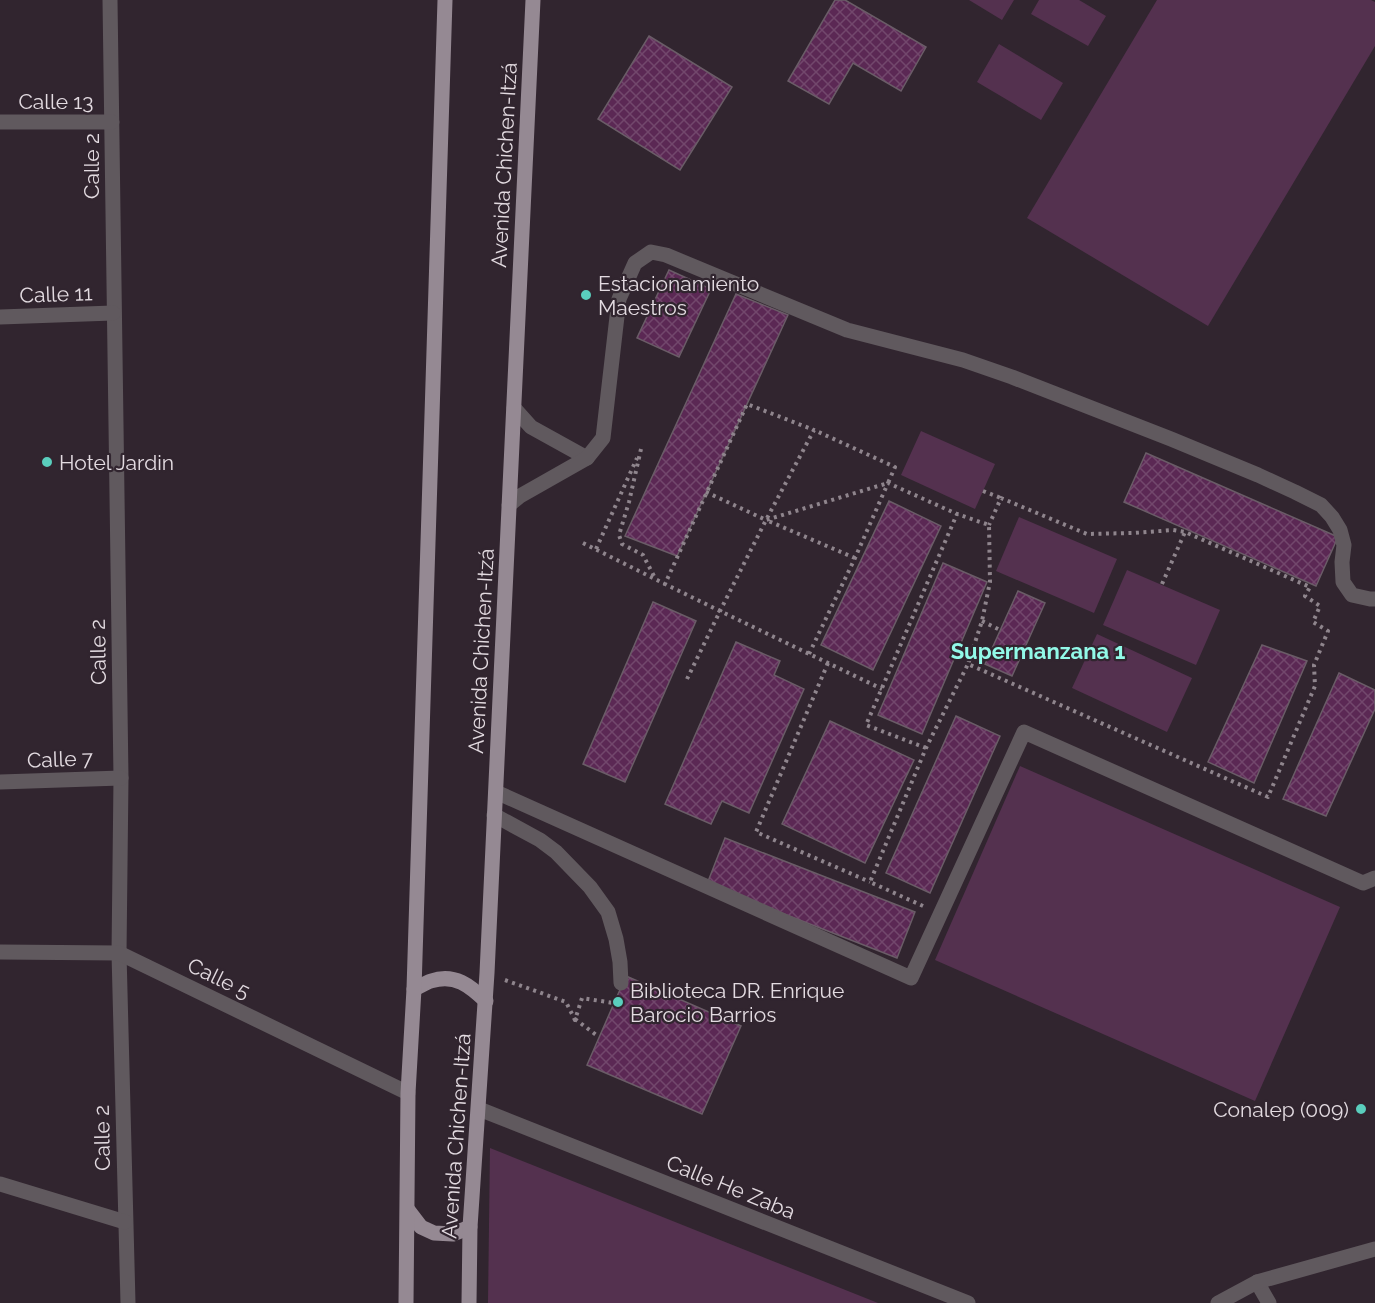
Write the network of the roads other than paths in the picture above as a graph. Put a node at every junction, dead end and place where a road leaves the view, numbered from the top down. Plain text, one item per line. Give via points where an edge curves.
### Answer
1 (110, 0) edge
2 (445, 0) edge
3 (533, 0) edge
4 (0, 122) edge
5 (112, 122) junction
6 (113, 313) junction
7 (0, 317) edge
8 (514, 408) junction
9 (587, 458) junction
10 (509, 505) junction
11 (1375, 599) edge
12 (121, 778) junction
13 (0, 782) edge
14 (496, 792) junction
15 (494, 815) junction
16 (1375, 878) edge
17 (0, 952) edge
18 (118, 953) junction
19 (621, 983) dead end
20 (414, 989) junction
21 (486, 1001) junction
22 (408, 1093) junction
23 (479, 1109) junction
24 (0, 1184) edge
25 (408, 1210) junction
26 (125, 1222) junction
27 (470, 1227) junction
28 (1375, 1249) edge
29 (1257, 1282) junction
30 (128, 1303) edge
31 (406, 1303) edge
32 (470, 1303) edge
33 (968, 1303) edge
34 (1218, 1303) edge
35 (1269, 1303) edge

1 - 5 street, Calle 2
2 - 20 main road, Avenida Chichen-Itzá
3 - 8 main road, Avenida Chichen-Itzá
4 - 5 street, Calle 13
5 - 6 street, Calle 2
6 - 7 street, Calle 11
6 - 12 street, Calle 2
8 - 9 street via 531,427
8 - 10 main road, Avenida Chichen-Itzá
9 - 10 street
9 - 11 street via 603,438 619,299 635,263 651,252 847,330 1012,377 1295,492 1321,505 1340,530 1344,545 1343,582 1352,595
10 - 14 main road, Avenida Chichen-Itzá
12 - 13 street, Calle 7
12 - 18 street, Calle 2
14 - 15 main road, Avenida Chichen-Itzá
14 - 16 street via 911,978 1024,732 1363,883
15 - 19 street via 556,852 590,887 608,912 614,930
15 - 21 main road, Avenida Chichen-Itzá
17 - 18 street, Calle 5
18 - 22 street, Calle 5
18 - 26 street, Calle 2
20 - 21 main road via 432,980 453,978
20 - 22 main road, Avenida Chichen-Itzá
21 - 23 main road, Avenida Chichen-Itzá
22 - 25 main road, Avenida Chichen-Itzá
23 - 27 main road, Avenida Chichen-Itzá
23 - 33 street, Calle He Zaba
24 - 26 street
25 - 27 main road via 421,1227 434,1233 453,1234
25 - 31 main road, Avenida Chichen-Itzá
26 - 30 street, Calle 2
27 - 32 main road, Avenida Chichen-Itzá
28 - 29 street
29 - 34 street
29 - 35 street

